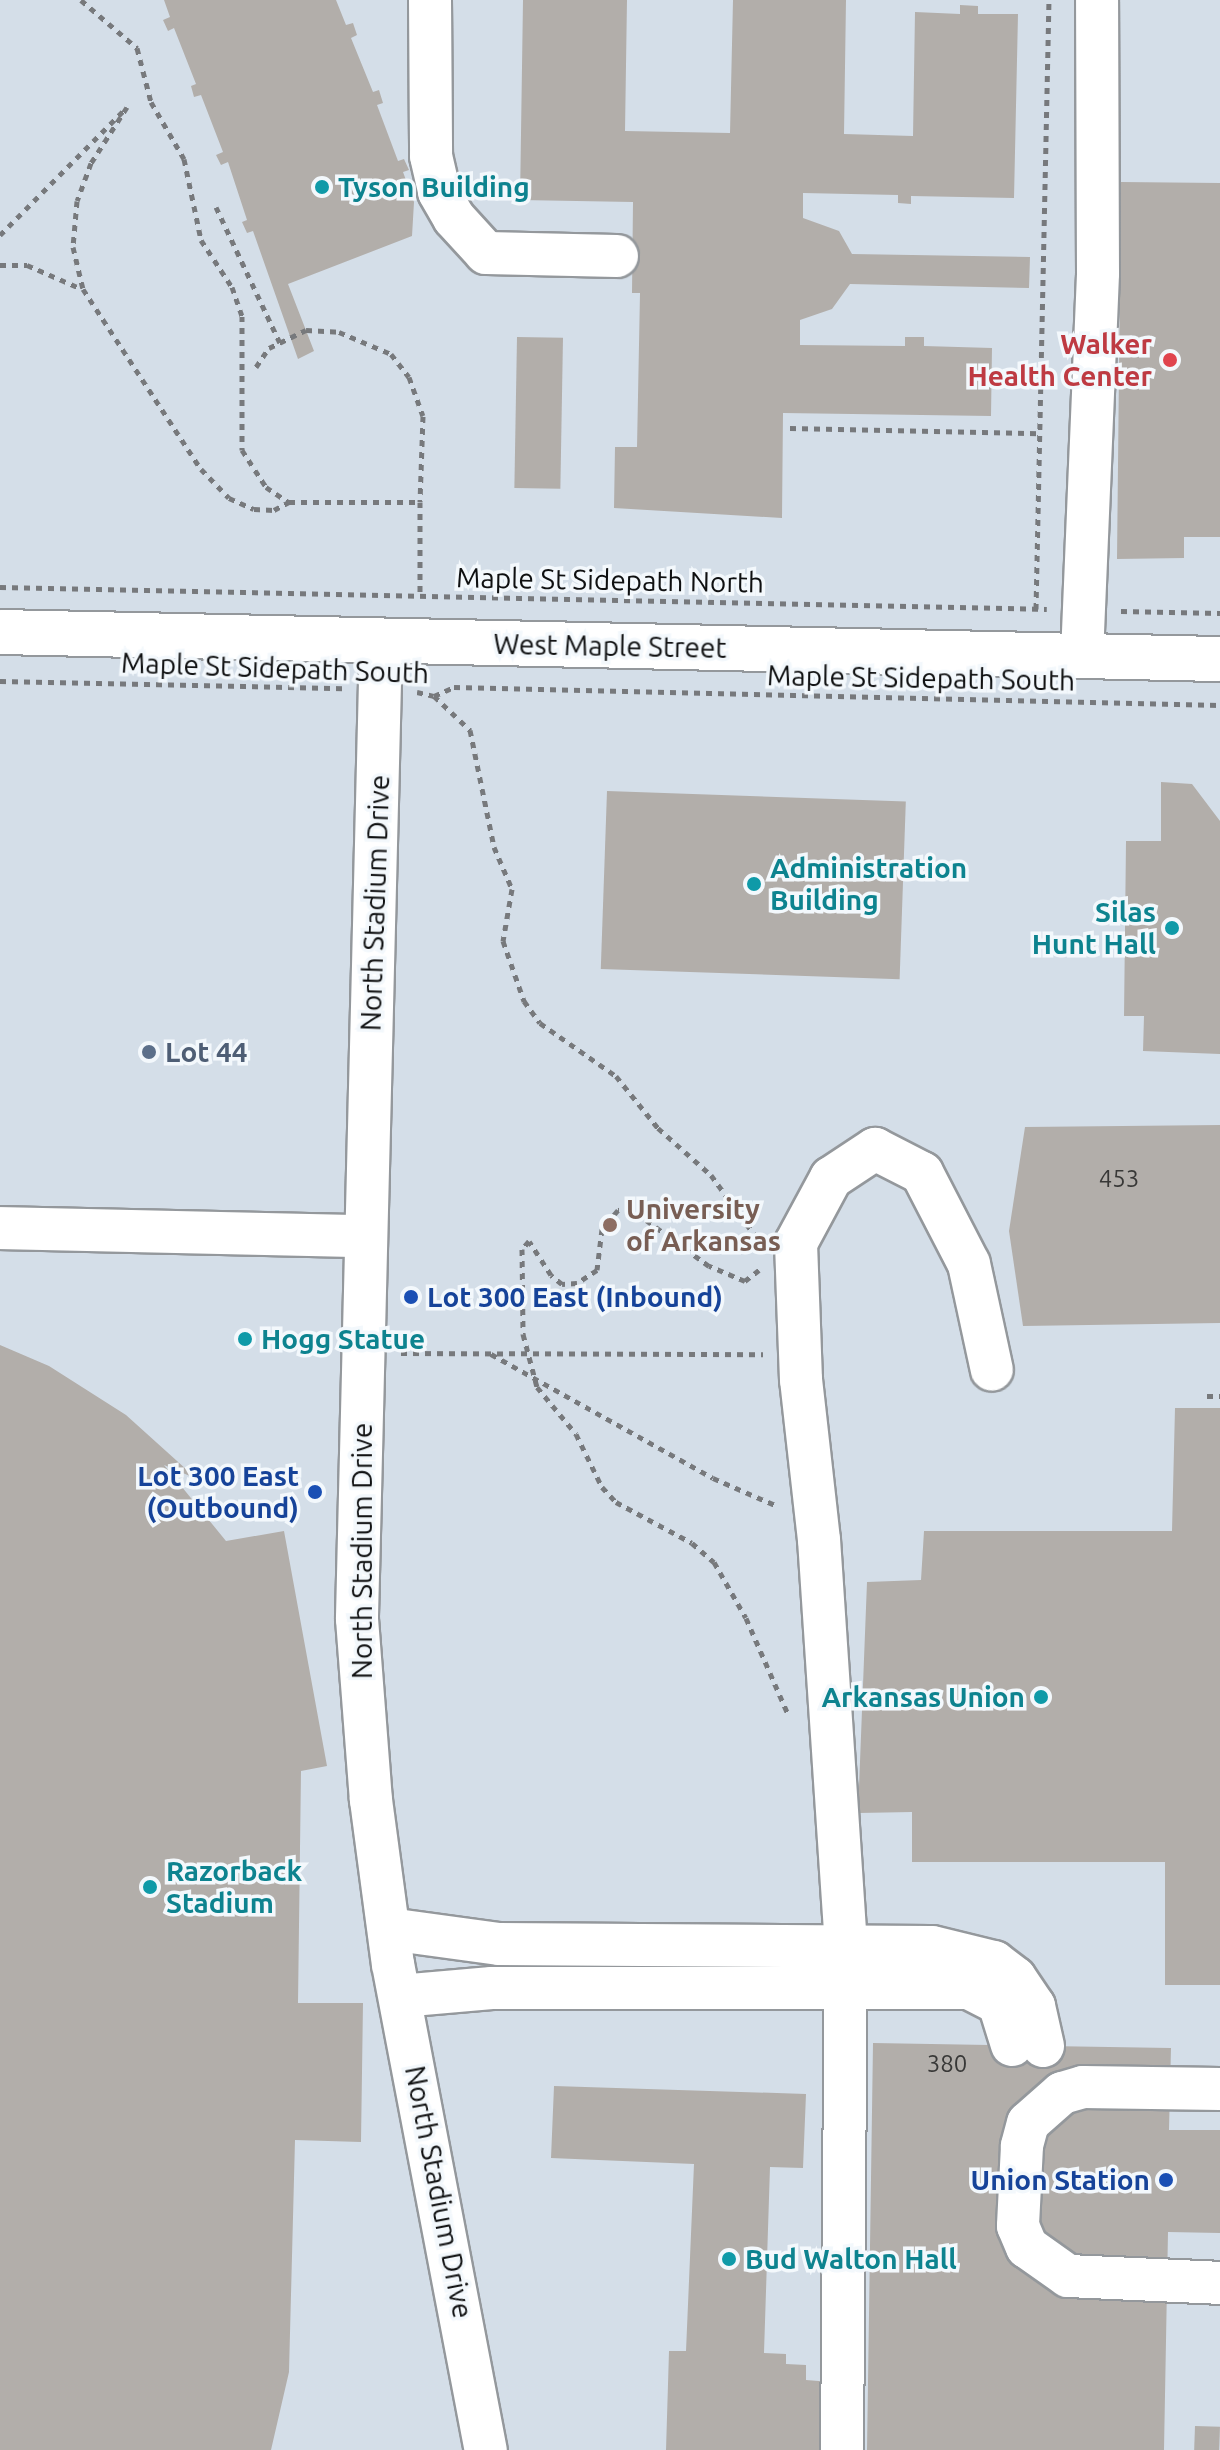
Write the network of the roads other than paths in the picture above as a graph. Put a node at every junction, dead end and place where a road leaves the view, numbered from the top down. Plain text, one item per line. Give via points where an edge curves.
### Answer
1 (430, 0) edge
2 (1097, 0) edge
3 (617, 256) dead end
4 (0, 632) edge
5 (401, 641) junction
6 (1082, 656) junction
7 (1220, 659) edge
8 (0, 1228) edge
9 (366, 1236) junction
10 (992, 1370) dead end
11 (389, 1929) junction
12 (846, 1946) junction
13 (846, 1988) junction
14 (400, 1996) junction
15 (1220, 2089) edge
16 (1220, 2283) edge
17 (486, 2450) edge
18 (842, 2450) edge

1 - 3 street via 431,156 439,192 454,218 486,253
2 - 6 street via 1098,273
4 - 5 main road, West Maple Street
5 - 6 main road, West Maple Street
5 - 9 street, North Stadium Drive
6 - 7 main road, West Maple Street
8 - 9 street
9 - 11 street, North Stadium Drive via 357,1619 371,1800
10 - 12 street via 969,1264 922,1173 875,1149 831,1178 796,1243
11 - 12 street via 499,1944
11 - 14 street, North Stadium Drive
12 - 13 street
12 - 13 street via 932,1947 994,1962 1015,1978 1034,2006 1028,2046 999,2003 969,1988
13 - 14 street via 492,1988
13 - 18 street
14 - 17 street, North Stadium Drive
15 - 16 street via 1083,2087 1062,2093 1028,2123 1018,2226 1027,2247 1068,2276

